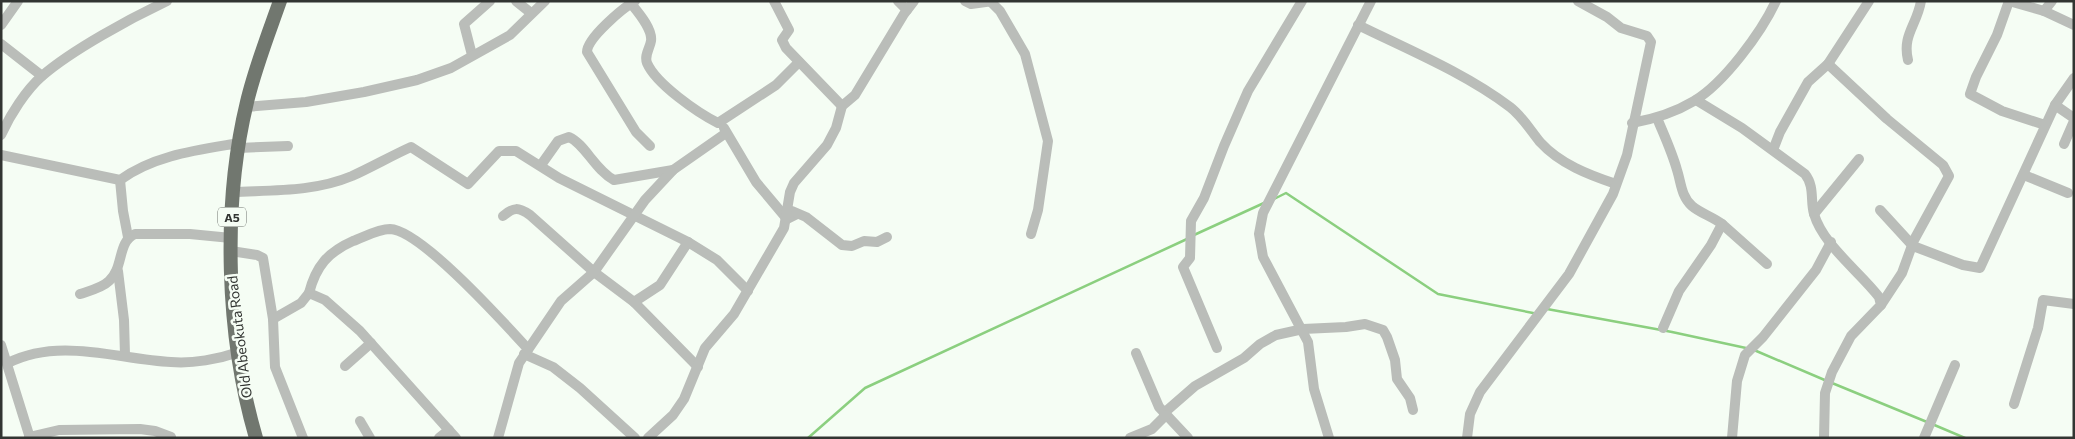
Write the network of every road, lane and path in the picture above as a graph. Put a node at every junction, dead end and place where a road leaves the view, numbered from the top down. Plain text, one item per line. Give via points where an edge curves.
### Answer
1 (18, 1) edge
2 (167, 1) edge
3 (280, 1) edge
4 (490, 1) edge
5 (516, 1) edge
6 (545, 1) edge
7 (774, 1) edge
8 (898, 1) edge
9 (914, 1) edge
10 (965, 1) edge
11 (992, 1) edge
12 (1302, 1) edge
13 (1371, 1) edge
14 (1578, 1) edge
15 (1776, 1) edge
16 (1869, 1) edge
17 (1921, 1) edge
18 (2009, 1) edge
19 (2052, 1) edge
20 (632, 2) edge
21 (907, 10) junction
22 (2044, 11) junction
23 (531, 13) junction
24 (1, 25) edge
25 (1358, 25) junction
26 (2074, 25) edge
27 (1, 44) edge
28 (472, 55) junction
29 (1908, 60) dead end
30 (799, 62) junction
31 (1828, 64) junction
32 (42, 76) junction
33 (2074, 78) edge
34 (1696, 100) junction
35 (2054, 105) junction
36 (842, 106) junction
37 (246, 107) junction
38 (1657, 118) junction
39 (2074, 118) edge
40 (2074, 122) edge
41 (1632, 123) junction
42 (2045, 125) junction
43 (724, 128) junction
44 (1, 135) edge
45 (2064, 144) dead end
46 (238, 146) junction
47 (288, 146) dead end
48 (650, 146) dead end
49 (1773, 150) junction
50 (1, 155) edge
51 (1860, 159) dead end
52 (540, 166) junction
53 (673, 170) junction
54 (2024, 175) junction
55 (120, 180) junction
56 (1616, 184) junction
57 (233, 192) junction
58 (2068, 193) dead end
59 (788, 207) junction
60 (1880, 210) dead end
61 (797, 214) junction
62 (1814, 214) junction
63 (635, 215) junction
64 (503, 216) dead end
65 (787, 219) junction
66 (1722, 224) junction
67 (1031, 234) dead end
68 (128, 237) junction
69 (887, 237) dead end
70 (688, 242) junction
71 (1831, 242) junction
72 (231, 244) junction
73 (1913, 246) junction
74 (1767, 264) dead end
75 (118, 271) junction
76 (594, 272) junction
77 (748, 291) junction
78 (309, 293) junction
79 (80, 294) dead end
80 (634, 302) junction
81 (1881, 304) junction
82 (2074, 304) edge
83 (273, 319) junction
84 (1663, 328) dead end
85 (1303, 329) junction
86 (371, 343) junction
87 (1, 345) edge
88 (1217, 348) dead end
89 (239, 352) junction
90 (526, 352) junction
91 (1136, 353) dead end
92 (125, 355) junction
93 (8, 363) junction
94 (1956, 365) dead end
95 (345, 366) dead end
96 (698, 367) junction
97 (2014, 404) dead end
98 (1413, 410) dead end
99 (1165, 414) junction
100 (360, 421) dead end
101 (452, 434) edge
102 (171, 437) edge
103 (29, 438) edge
104 (256, 438) edge
105 (303, 438) edge
106 (370, 438) edge
107 (439, 438) edge
108 (498, 438) edge
109 (635, 438) edge
110 (648, 438) edge
111 (1130, 438) edge
112 (1188, 438) edge
113 (1329, 438) edge
114 (1467, 438) edge
115 (1732, 438) edge
116 (1824, 438) edge
117 (1924, 438) edge

1 - 24 street
2 - 32 street via 80,50
3 - 37 highway, Old Abeokuta Road / A5
4 - 28 street via 464,24
5 - 23 street
6 - 23 street
7 - 30 street via 789,30 782,40
8 - 21 street
9 - 21 street
10 - 11 street via 971,4
11 - 67 street via 1025,54 1048,141 1038,210
12 - 88 street via 1248,91 1204,198 1191,221 1190,258 1182,267
13 - 25 street
14 - 41 street via 1621,28 1647,36 1651,42
15 - 34 street via 1740,57
16 - 31 street
17 - 29 street via 1907,38
18 - 22 street
18 - 42 street via 1970,94 2002,111
19 - 22 street
20 - 43 street via 652,38 646,63 669,90
20 - 48 street via 592,38 587,52 636,132
21 - 36 street via 855,95
22 - 26 street
23 - 28 street via 510,35
25 - 56 street via 1496,98 1512,108 1541,143 1562,160 1591,176
25 - 85 street via 1263,213 1259,234 1263,257 1289,310
27 - 32 street
28 - 37 street via 451,68 417,80 306,102
30 - 36 street
30 - 43 street
31 - 49 street via 1808,82
31 - 73 street via 1947,170 1946,183
32 - 44 street
33 - 35 street
34 - 38 street
34 - 49 street
35 - 39 street
35 - 42 street
36 - 59 street via 827,145 794,183
37 - 46 highway, Old Abeokuta Road / A5
38 - 41 street
38 - 66 street via 1686,199 1692,207
40 - 45 street
41 - 56 street via 1628,156
42 - 54 street
43 - 53 street
43 - 65 street via 756,182
46 - 47 street
46 - 55 street via 169,157 148,164
46 - 57 highway, Old Abeokuta Road / A5
49 - 62 street via 1810,180
50 - 55 street
51 - 62 street
52 - 53 street via 558,141 568,137 575,139 591,161 614,180
52 - 57 street via 516,151 499,151 470,183 465,184 411,148 332,182 302,189
52 - 63 street
53 - 63 street
54 - 58 street
54 - 73 street via 1980,268
55 - 68 street
56 - 114 street via 1569,274 1480,392 1470,414
57 - 72 highway, Old Abeokuta Road / A5
59 - 61 street
59 - 65 street
60 - 73 street
61 - 65 street
61 - 69 street via 806,217 842,245 877,242
62 - 71 street
63 - 70 street
63 - 76 street
64 - 76 street via 512,208 524,211
65 - 77 street
66 - 74 street
66 - 84 street via 1680,291
68 - 72 street via 141,234
68 - 75 street
70 - 77 street via 717,260
70 - 80 street via 660,285
71 - 81 street via 1874,290
71 - 115 street via 1816,270 1745,355 1736,381
72 - 83 street via 263,258
72 - 89 highway, Old Abeokuta Road / A5 via 231,295
73 - 81 street via 1902,273
75 - 79 street via 109,282
75 - 92 street
76 - 80 street
76 - 90 street via 561,301
77 - 96 street via 734,314 705,348
78 - 83 street via 301,303
78 - 86 street via 326,300
78 - 90 street via 312,278 338,247 391,229 435,256
80 - 96 street
81 - 116 street via 1851,336 1832,372 1825,393
82 - 97 street via 2043,300 2038,328
83 - 105 street via 277,376
85 - 98 street via 1365,324 1382,330 1395,360 1397,378 1410,398
85 - 99 street via 1276,335 1260,344 1244,358 1195,386
85 - 113 street via 1314,389
86 - 95 street
86 - 101 street
87 - 93 street
89 - 92 street via 172,363
89 - 104 highway, Old Abeokuta Road / A5
90 - 108 street via 514,379
90 - 109 street via 580,388
91 - 99 street
92 - 93 street via 72,351 34,353
93 - 103 street
94 - 117 street
96 - 110 street via 673,415
99 - 111 street via 1152,429
99 - 112 street
100 - 106 street
101 - 107 street
102 - 103 street via 140,429 59,430

